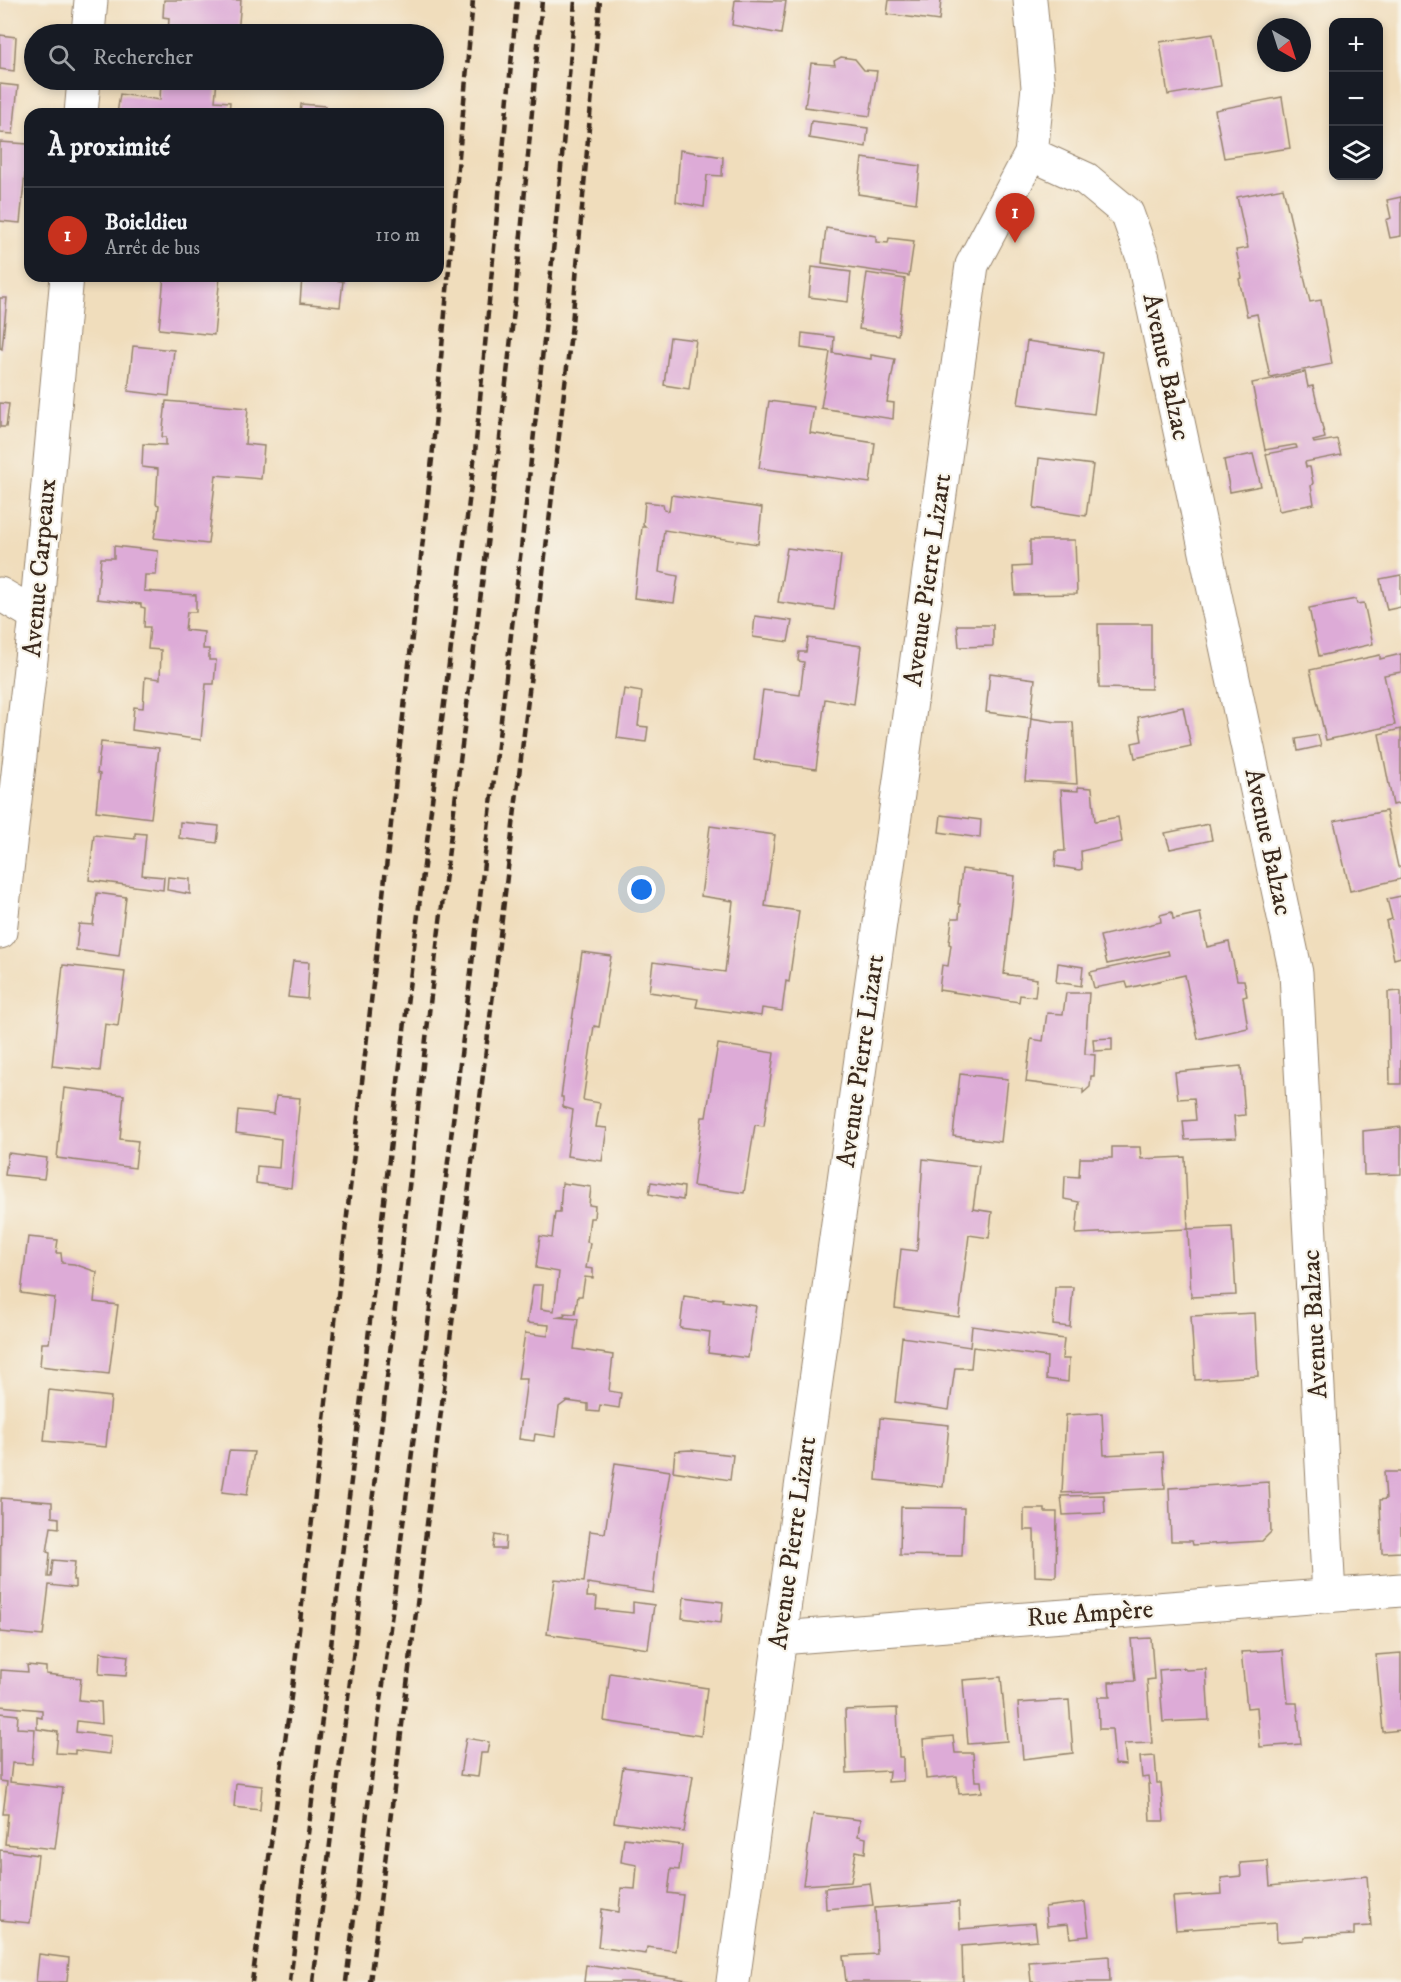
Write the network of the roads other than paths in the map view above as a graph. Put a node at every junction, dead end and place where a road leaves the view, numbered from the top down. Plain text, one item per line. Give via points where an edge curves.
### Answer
1 (91, 0) edge
2 (1030, 0) edge
3 (89, 24) edge
4 (83, 90) edge
5 (82, 108) edge
6 (1031, 154) junction
7 (66, 282) edge
8 (0, 594) edge
9 (36, 615) junction
10 (0, 932) edge
11 (1401, 1590) edge
12 (1329, 1596) junction
13 (780, 1638) junction
14 (734, 1982) edge

1 - 3 street
2 - 6 street via 1038,87
4 - 5 street
6 - 12 street, Avenue Balzac via 1086,179 1127,213 1143,258 1296,973
6 - 13 street, Avenue Pierre Lizart via 972,265
7 - 9 street, Avenue Carpeaux
8 - 9 street
9 - 10 street, Avenue Carpeaux
11 - 12 street, Rue Ampère
12 - 13 street, Rue Ampère
13 - 14 street, Avenue Pierre Lizart

